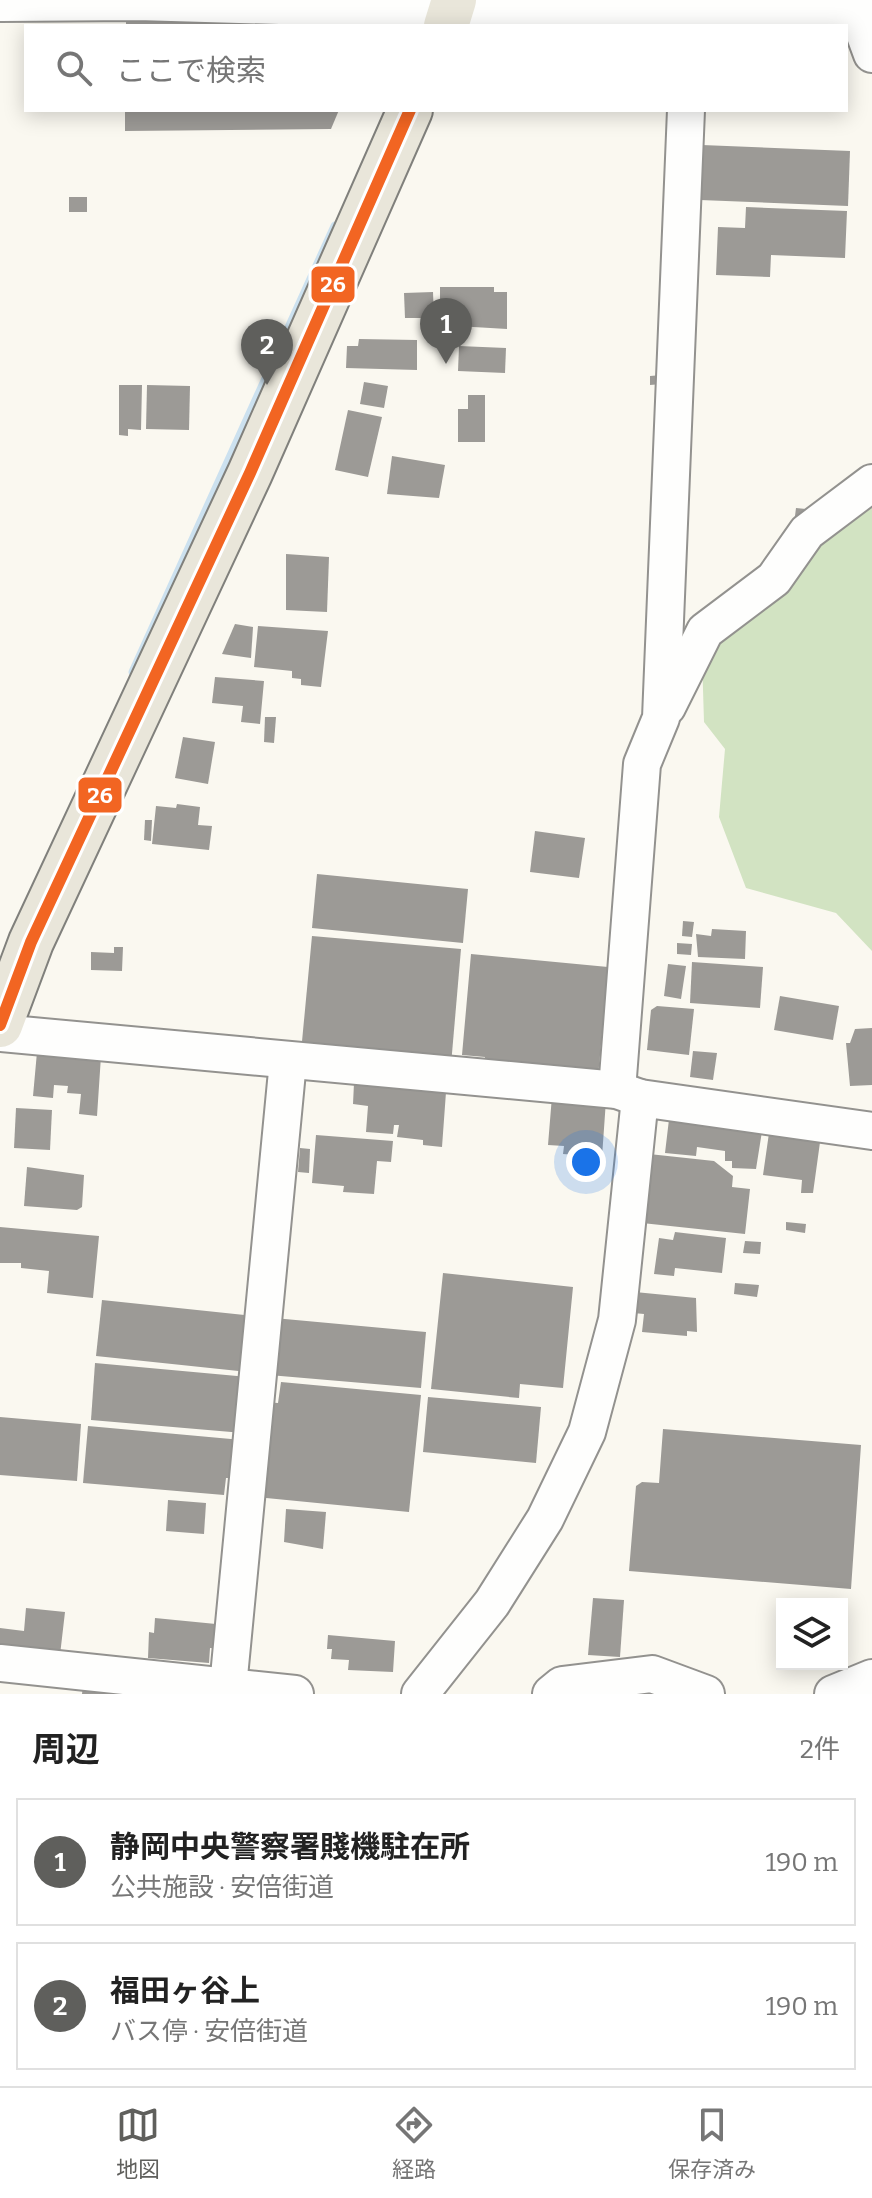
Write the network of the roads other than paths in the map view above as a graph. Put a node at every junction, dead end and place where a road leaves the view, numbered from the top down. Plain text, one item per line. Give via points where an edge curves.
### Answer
1 (138, 1) edge
2 (0, 3) edge
3 (861, 10) edge
4 (450, 12) edge
5 (690, 20) edge
6 (872, 54) edge
7 (409, 112) edge
8 (686, 112) edge
9 (872, 483) edge
10 (661, 718) junction
11 (0, 1025) edge
12 (0, 1033) edge
13 (288, 1061) junction
14 (628, 1094) junction
15 (872, 1131) edge
16 (0, 1663) edge
17 (872, 1678) edge
18 (228, 1687) junction
19 (295, 1694) edge
20 (420, 1694) edge
21 (551, 1694) edge
22 (706, 1694) edge
23 (833, 1694) edge

1 - 2 street
1 - 4 street
3 - 5 street
3 - 6 street
4 - 5 street
7 - 11 main road via 250,473 31,942
8 - 10 street
9 - 10 street via 807,532 774,579 705,631
10 - 14 street via 642,764
12 - 13 street
13 - 14 street
13 - 18 street
14 - 15 street
14 - 20 street via 617,1320 587,1432 545,1519 492,1603
16 - 18 street
17 - 23 street
18 - 19 street
21 - 22 street via 562,1685 652,1674

